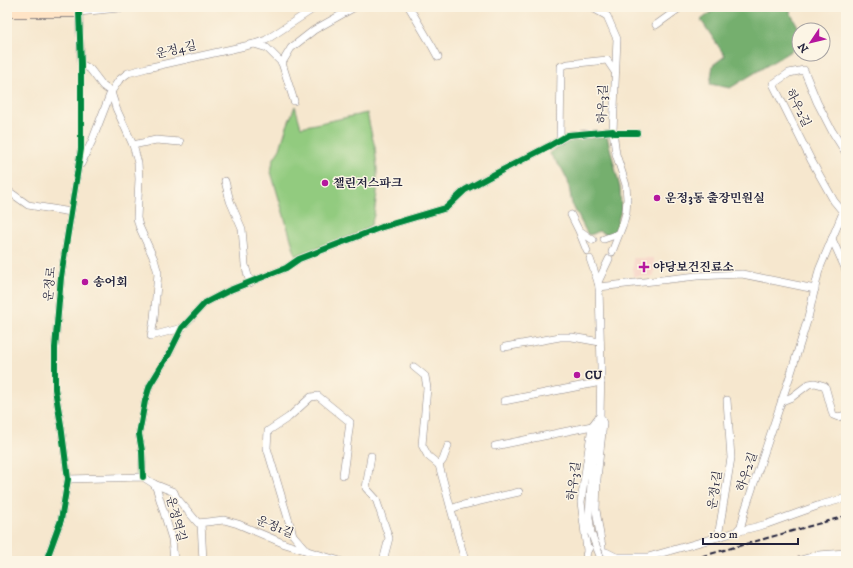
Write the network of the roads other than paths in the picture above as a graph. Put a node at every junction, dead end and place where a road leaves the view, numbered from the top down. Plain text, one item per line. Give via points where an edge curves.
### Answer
1 (129, 7) edge
2 (316, 7) edge
3 (355, 7) edge
4 (409, 7) edge
5 (591, 7) edge
6 (681, 7) edge
7 (80, 10) edge
8 (7, 12) edge
9 (656, 25) dead end
10 (254, 44) junction
11 (438, 57) dead end
12 (282, 62) junction
13 (82, 64) junction
14 (616, 72) junction
15 (111, 92) junction
16 (294, 101) dead end
17 (613, 131) junction
18 (637, 133) dead end
19 (560, 140) junction
20 (180, 142) dead end
21 (133, 145) junction
22 (846, 153) edge
23 (78, 170) junction
24 (225, 182) dead end
25 (7, 190) edge
26 (846, 205) edge
27 (71, 212) junction
28 (843, 212) junction
29 (571, 215) dead end
30 (579, 231) junction
31 (618, 234) junction
32 (604, 239) dead end
33 (832, 239) junction
34 (593, 240) dead end
35 (587, 251) dead end
36 (612, 252) dead end
37 (590, 259) dead end
38 (609, 259) dead end
39 (846, 270) edge
40 (249, 283) junction
41 (599, 285) junction
42 (815, 289) junction
43 (182, 328) junction
44 (600, 342) junction
45 (505, 347) dead end
46 (414, 367) dead end
47 (601, 382) junction
48 (727, 400) dead end
49 (504, 401) dead end
50 (782, 401) junction
51 (846, 415) edge
52 (600, 416) junction
53 (592, 426) junction
54 (448, 446) dead end
55 (495, 446) dead end
56 (371, 456) dead end
57 (439, 465) junction
58 (343, 475) dead end
59 (143, 477) junction
60 (68, 479) junction
61 (154, 484) junction
62 (519, 492) dead end
63 (846, 498) edge
64 (451, 509) junction
65 (201, 523) junction
66 (736, 532) junction
67 (590, 534) junction
68 (718, 537) junction
69 (604, 549) junction
70 (306, 550) junction
71 (846, 554) edge
72 (586, 557) edge
73 (616, 557) junction
74 (49, 559) edge
75 (174, 561) edge
76 (203, 561) edge
77 (340, 561) edge
78 (383, 561) edge
79 (465, 561) edge
80 (596, 561) edge
81 (603, 561) edge
82 (797, 561) edge
83 (825, 561) edge

1 - 7 street
2 - 10 street, 운정4길 via 266,40
3 - 12 street via 314,30 291,48
4 - 11 street
5 - 14 street, 하우3길 via 607,16 617,39
6 - 9 street
7 - 8 street
7 - 13 street, 운정로
10 - 12 street via 267,48
10 - 15 street, 운정4길 via 128,72
12 - 16 street
13 - 15 street
13 - 23 street, 운정로 via 81,150
14 - 17 street, 하우3길
14 - 19 street via 606,60 561,66
15 - 21 street
15 - 23 street, 운정4길
17 - 18 street
17 - 19 street via 568,135
17 - 31 street, 하우3길 via 627,199 623,224
19 - 40 street via 465,190 446,208 382,226 298,259 286,268
20 - 21 street via 156,140
21 - 43 street via 139,179 137,218 158,272 151,336
22 - 28 street, 하우2길 via 817,102 804,70 789,73 773,84 834,201
23 - 27 street, 운정로
24 - 40 street via 242,229
25 - 27 street via 28,206
26 - 28 street, 하우2길
27 - 60 street, 운정로 via 61,277 55,348 55,389
28 - 33 street, 하우2길
29 - 30 street
30 - 34 street
30 - 35 street
31 - 32 street
31 - 36 street, 하우3길
33 - 39 street
33 - 42 street, 하우2길 via 819,270
37 - 41 street, 하우3길
38 - 41 street, 하우3길
40 - 43 street via 206,303
41 - 42 street via 742,274
41 - 44 street, 하우3길
42 - 50 street, 하우2길
43 - 59 street via 150,385 145,401 139,434
44 - 45 street via 560,337
44 - 47 street, 하우3길
46 - 57 street via 425,376 427,388 422,446 428,456
47 - 49 street
47 - 52 street, 하우3길
48 - 68 street, 운정1길 via 731,458
50 - 51 street via 815,383 825,386 833,415
50 - 66 street, 하우2길 via 741,526
52 - 53 street
52 - 67 street via 592,465
52 - 69 street, 하우3길 via 603,423 596,510
53 - 55 street
53 - 72 street, 하우3길 via 581,502
54 - 57 street
56 - 78 street via 366,488 376,499 389,538
57 - 64 street
58 - 70 street via 350,422 318,396 311,397 268,431 267,448 293,535
59 - 60 street
59 - 61 street
60 - 74 street, 운정로
61 - 65 street via 174,492 198,523
61 - 75 street, 운정역길 via 172,539
62 - 64 street
63 - 66 street
64 - 79 street
65 - 70 street, 운정1길 via 224,520
65 - 76 street
66 - 68 street
67 - 80 street, bridge
67 - 81 street, bridge
68 - 73 street via 648,556
69 - 72 street via 599,545 592,546
69 - 73 street
69 - 81 street via 606,555
70 - 77 street, 운정1길
71 - 82 street via 818,555
71 - 83 street
73 - 81 street

